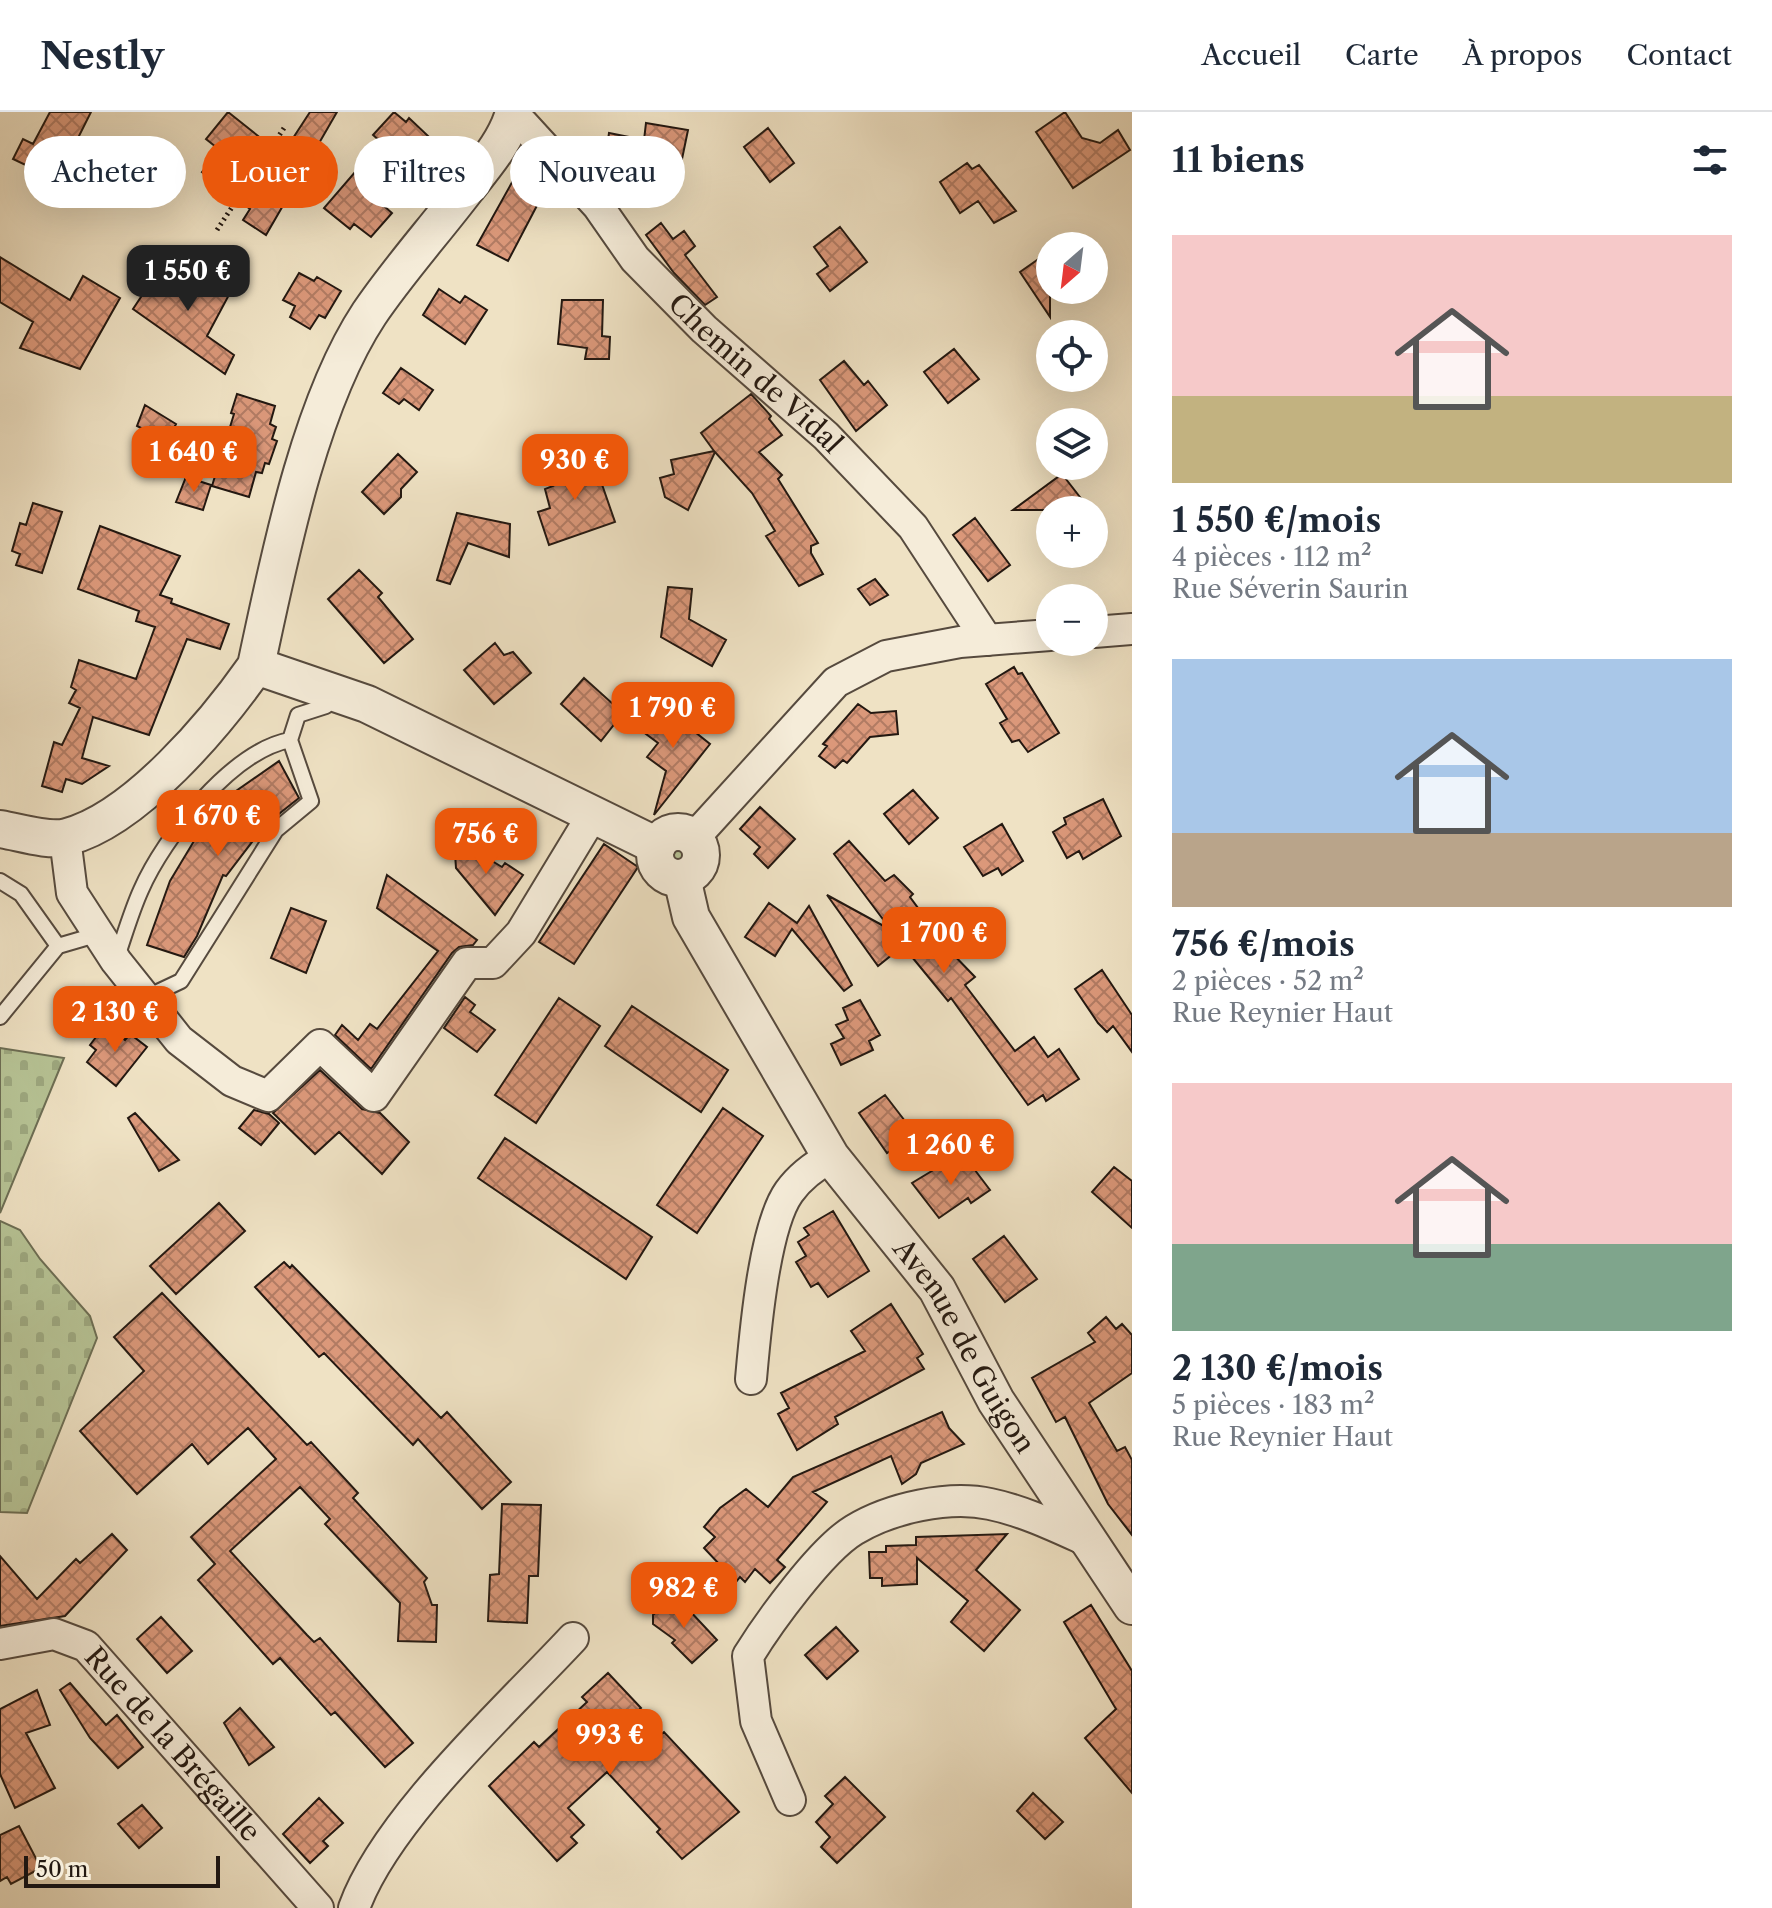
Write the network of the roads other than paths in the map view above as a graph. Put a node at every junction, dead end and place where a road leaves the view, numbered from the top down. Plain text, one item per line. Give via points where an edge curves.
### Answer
1 (512, 118) edge
2 (1132, 629) edge
3 (1108, 631) edge
4 (1036, 636) edge
5 (987, 640) junction
6 (256, 666) junction
7 (335, 691) junction
8 (290, 740) junction
9 (592, 816) junction
10 (0, 829) edge
11 (65, 838) junction
12 (693, 839) junction
13 (657, 846) junction
14 (682, 878) junction
15 (0, 881) edge
16 (99, 934) junction
17 (58, 946) junction
18 (116, 961) junction
19 (145, 998) junction
20 (0, 1017) edge
21 (831, 1157) junction
22 (751, 1379) dead end
23 (1088, 1541) junction
24 (1132, 1606) edge
25 (573, 1638) dead end
26 (0, 1644) edge
27 (790, 1800) dead end
28 (318, 1908) edge
29 (354, 1908) edge

1 - 5 street, Chemin de Vidal via 598,206 635,259 704,329 826,436 913,527
1 - 6 street via 484,166 368,316 325,405 278,566
2 - 3 street
4 - 5 street
5 - 12 street via 886,656 836,682
6 - 7 street
6 - 11 street via 216,721 124,810
7 - 8 lane via 326,706 298,715
7 - 9 street
8 - 18 lane via 268,744 215,786 172,837 141,888
8 - 19 lane via 311,801 276,830 181,981
9 - 13 street
9 - 19 street via 521,933 493,963 467,963 374,1096 320,1045 268,1096 232,1081 179,1040
10 - 11 street
11 - 16 street via 72,893
12 - 13 street via 673,833
12 - 14 street via 699,847 698,866
13 - 14 street via 658,867 668,876
14 - 21 street, Avenue de Guigon via 691,917
15 - 17 lane via 21,894
16 - 17 lane
16 - 18 street
17 - 20 lane
18 - 19 street
21 - 22 street via 789,1192 775,1220
21 - 23 street, Avenue de Guigon via 937,1289 996,1401
23 - 24 street, Avenue de Guigon
23 - 27 street via 990,1504 951,1501 899,1512 855,1529 834,1546 748,1656 756,1721
25 - 29 street via 435,1786 389,1844
26 - 28 street, Rue de la Brégaille via 54,1634 86,1646

